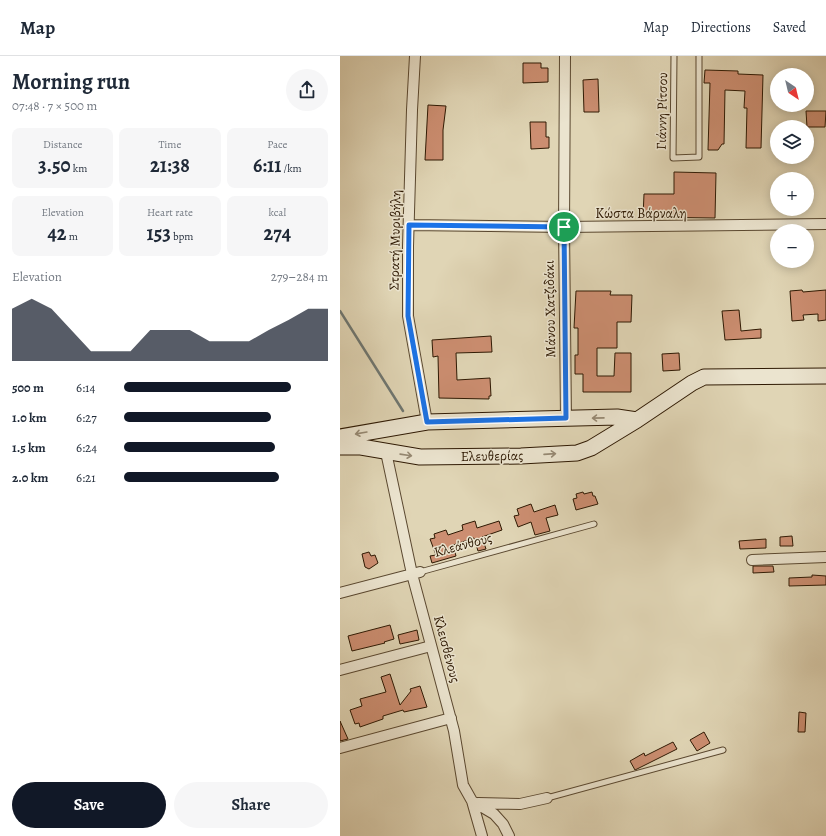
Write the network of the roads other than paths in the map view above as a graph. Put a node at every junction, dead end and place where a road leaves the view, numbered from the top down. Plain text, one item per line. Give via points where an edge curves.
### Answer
1 (415, 56) edge
2 (565, 56) edge
3 (674, 56) edge
4 (699, 56) edge
5 (826, 224) edge
6 (409, 225) junction
7 (564, 227) junction
8 (826, 376) edge
9 (566, 418) junction
10 (637, 420) junction
11 (427, 422) junction
12 (340, 437) edge
13 (340, 447) edge
14 (386, 452) junction
15 (594, 524) dead end
16 (826, 557) edge
17 (752, 560) dead end
18 (416, 572) junction
19 (340, 593) edge
20 (432, 646) junction
21 (340, 670) edge
22 (451, 718) junction
23 (340, 748) edge
24 (723, 750) dead end
25 (547, 798) joint
26 (474, 802) junction
27 (482, 836) edge
28 (509, 836) edge

1 - 6 street, Στρατή Μυριβήλη
2 - 7 street, Μάνου Χατζιδάκι
3 - 4 lane, Γιάννη Ρίτσου via 673,158 700,157
5 - 7 street, Κώστα Βάρναλη
6 - 7 street, Κώστα Βάρναλη
6 - 11 street, Στρατή Μυριβήλη via 408,316
7 - 9 street, Μάνου Χατζιδάκι
8 - 10 street, Ελευθερίας via 704,377
10 -> 9 street via 617,417
9 - 11 street
14 -> 10 street, Ελευθερίας via 435,457 576,453 591,448
11 -> 12 street
13 - 14 street, Ελευθερίας via 361,447
14 - 18 street, Κλεισθένους
15 - 18 lane, Κλεάνθους
16 - 17 street
18 - 19 street, Κλεάνθους
18 - 20 street, Κλεισθένους
20 - 21 street
20 - 22 street, Κλεισθένους
22 - 23 street
22 - 26 street, Κλεισθένους via 463,785
24 - 25 lane
25 - 26 street via 520,804
26 - 27 street, Κλεισθένους
26 - 28 street via 494,814

